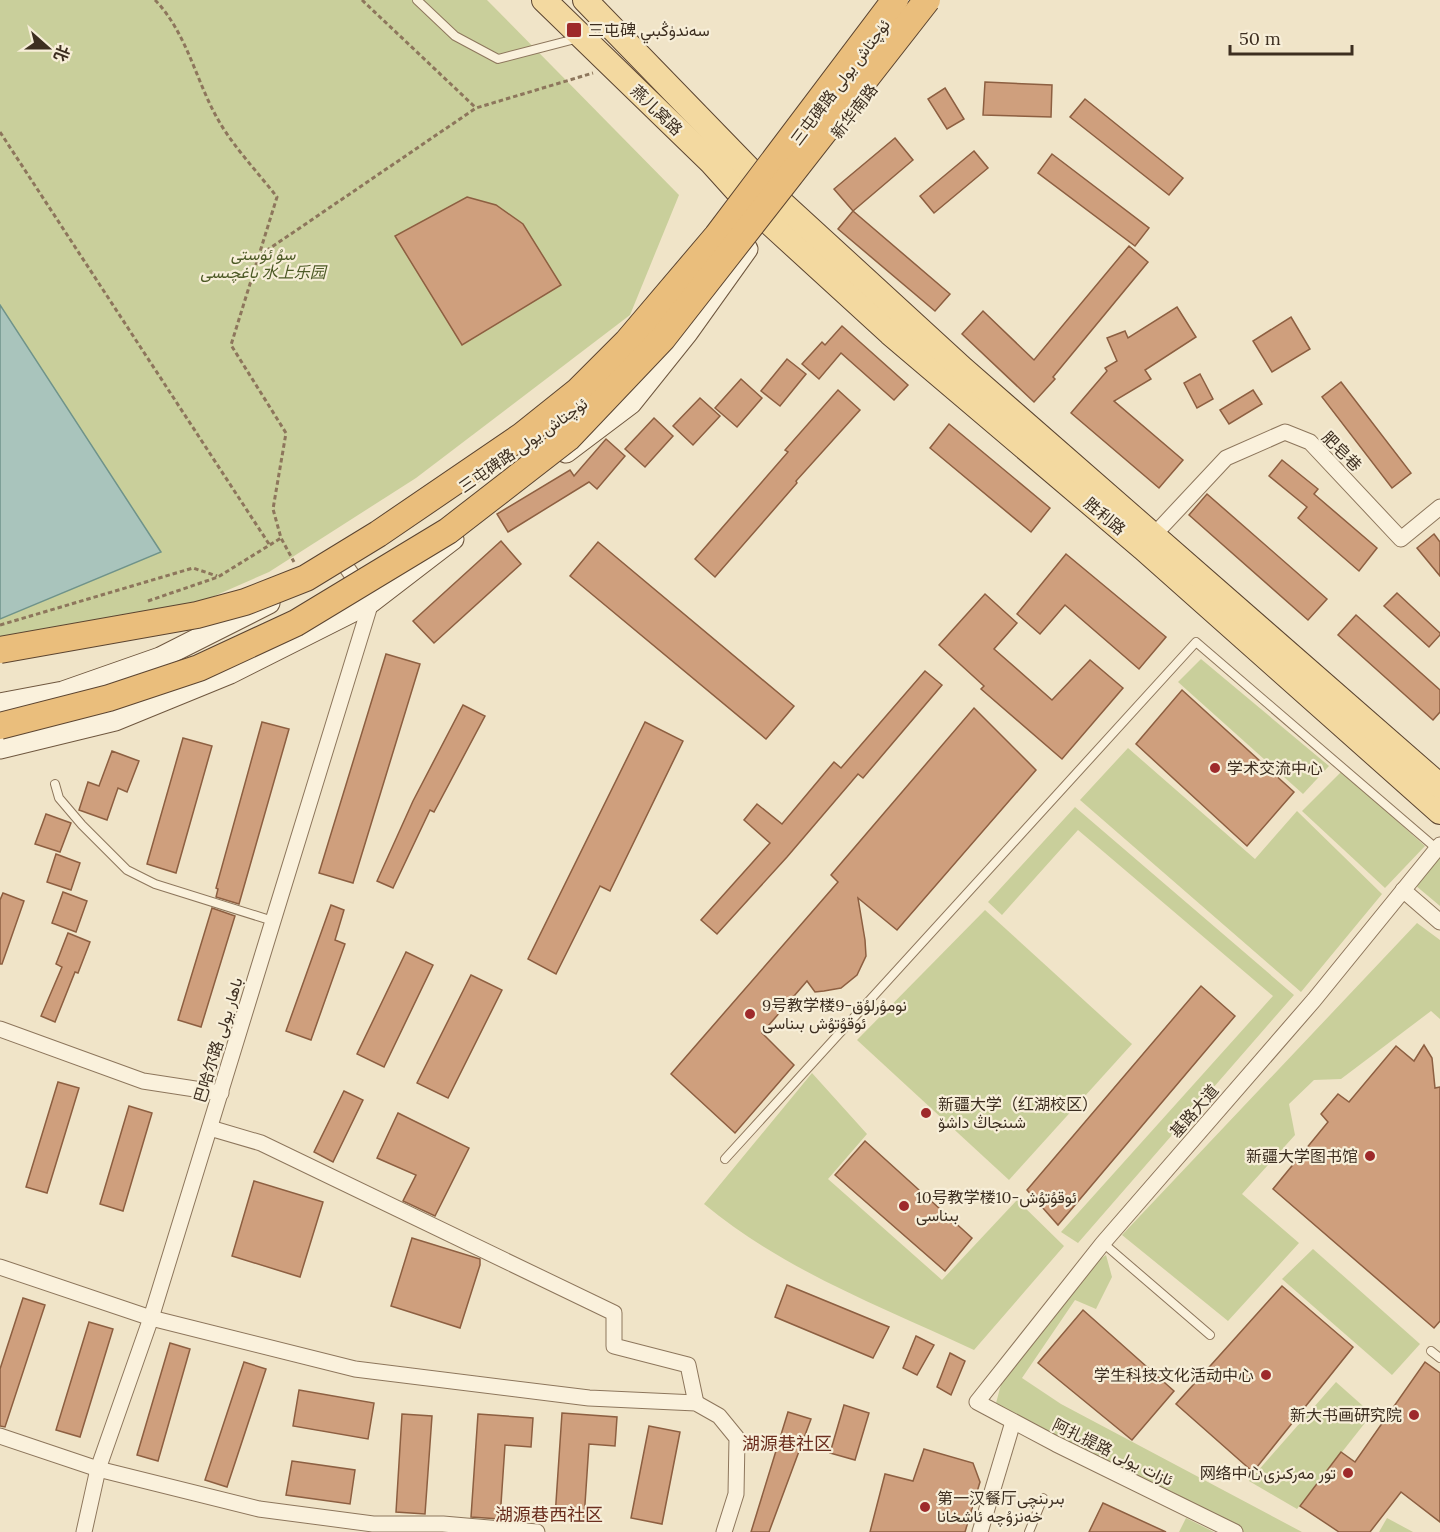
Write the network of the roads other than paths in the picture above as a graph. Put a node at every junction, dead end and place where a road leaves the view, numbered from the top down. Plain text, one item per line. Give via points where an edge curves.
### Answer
1 (417, 0) edge
2 (544, 0) edge
3 (585, 0) edge
4 (895, 0) edge
5 (903, 0) edge
6 (927, 0) edge
7 (941, 0) edge
8 (581, 38) junction
9 (763, 184) junction
10 (749, 204) junction
11 (775, 213) junction
12 (1440, 507) edge
13 (1154, 535) junction
14 (345, 565) junction
15 (371, 602) junction
16 (0, 650) edge
17 (0, 704) edge
18 (0, 726) edge
19 (0, 748) edge
20 (55, 784) dead end
21 (1440, 786) edge
22 (1440, 812) edge
23 (1439, 847) edge
24 (1403, 890) junction
25 (273, 921) junction
26 (1440, 922) edge
27 (0, 1029) edge
28 (220, 1093) junction
29 (210, 1128) junction
30 (725, 1159) dead end
31 (1103, 1243) junction
32 (0, 1267) edge
33 (151, 1318) junction
34 (1210, 1335) dead end
35 (1431, 1351) dead end
36 (1440, 1358) edge
37 (977, 1402) joint
38 (696, 1403) junction
39 (1013, 1422) junction
40 (0, 1436) edge
41 (98, 1469) junction
42 (1043, 1498) dead end
43 (84, 1532) edge
44 (537, 1532) edge
45 (724, 1532) edge
46 (980, 1532) edge
47 (1029, 1532) edge
48 (1234, 1532) edge

1 - 8 lane via 455,36 498,59
2 - 8 main road, 燕儿窝路
3 - 9 main road, 燕儿窝路
4 - 16 highway, bridge via 717,236 635,333 578,391 524,435 306,578 245,602 197,615
5 - 9 main road, 三屯碑路 ئۈچتاش يولى
6 - 18 highway, bridge via 663,338 568,438 448,531 296,623 199,668 109,698
7 - 11 main road, 新华南路
8 - 10 main road, 燕儿窝路
9 - 10 main road, 三屯碑路 ئۈچتاش يولى
9 - 11 main road, 燕儿窝路
10 - 11 main road, 燕儿窝路
10 - 14 main road, 三屯碑路 ئۈچتاش يولى via 603,389
11 - 13 main road, 胜利路
11 - 15 main road, 三屯碑路 ئۈچتاش يولى via 631,403
11 - 22 main road, 胜利路 via 890,333 1143,548
12 - 13 street, 肥皂巷 via 1401,539 1310,442 1285,432 1226,458
13 - 21 main road, 胜利路
14 - 15 street
14 - 17 main road, 三屯碑路 ئۈچتاش يولى via 160,658 63,692
15 - 19 main road, 三屯碑路 ئۈچتاش يولى via 230,673 116,720
15 - 25 street, 巴哈尔路 باھار يولى
20 - 25 lane via 59,798 81,825 127,870 155,884
23 - 24 street, 基路大道
23 - 30 lane via 1196,642
24 - 26 street
24 - 31 street, 基路大道 via 1314,1000
25 - 28 street, 巴哈尔路 باھار يولى
27 - 28 street via 143,1081
28 - 29 street, 巴哈尔路 باھار يولى
29 - 33 street, 巴哈尔路 باھار يولى
29 - 38 street via 261,1143 614,1313 614,1346 688,1365
31 - 34 lane
31 - 37 street, 基路大道
32 - 33 street
33 - 38 street via 355,1369 589,1398
33 - 41 street, 巴哈尔路 باھار يولى
35 - 36 lane
37 - 39 street, 阿扎提路 ئازات يولى
38 - 45 street via 719,1416 737,1438 736,1494
39 - 46 street
39 - 48 street, 阿扎提路 ئازات يولى
40 - 41 street
41 - 43 street, 巴哈尔路 باھار يولى
41 - 44 street via 270,1510 373,1524 443,1524
42 - 47 lane

